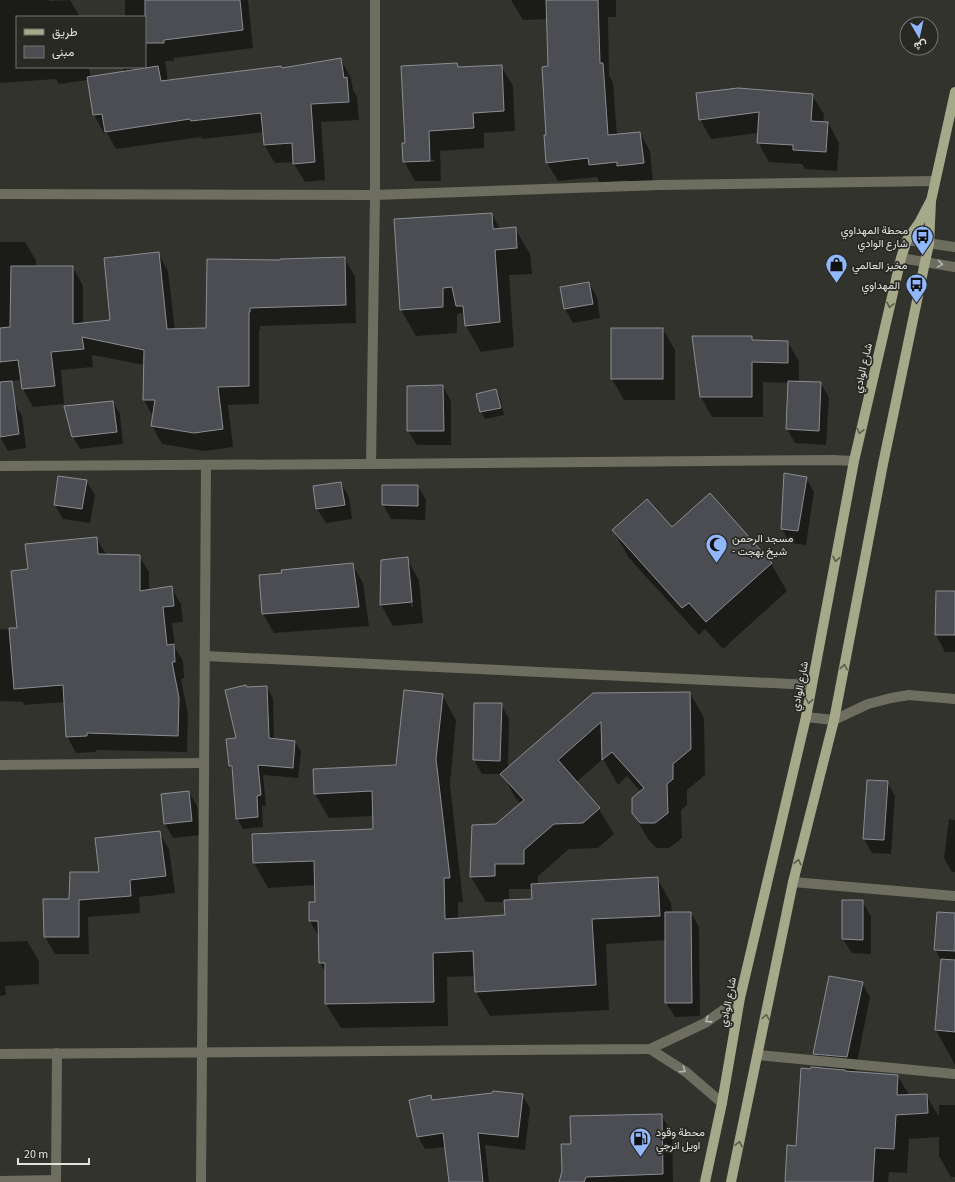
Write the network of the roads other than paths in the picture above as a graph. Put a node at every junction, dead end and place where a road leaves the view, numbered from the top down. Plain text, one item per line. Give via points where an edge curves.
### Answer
1 (375, 0) edge
2 (955, 92) edge
3 (935, 181) junction
4 (0, 194) edge
5 (376, 195) junction
6 (931, 201) junction
7 (907, 240) junction
8 (929, 244) junction
9 (955, 247) edge
10 (902, 258) junction
11 (925, 262) junction
12 (955, 267) edge
13 (854, 461) junction
14 (372, 464) junction
15 (206, 465) junction
16 (0, 466) edge
17 (206, 656) junction
18 (812, 685) junction
19 (955, 699) edge
20 (806, 716) junction
21 (834, 720) junction
22 (204, 763) junction
23 (0, 765) edge
24 (793, 882) junction
25 (955, 896) edge
26 (740, 998) junction
27 (650, 1049) junction
28 (202, 1052) junction
29 (57, 1053) junction
30 (0, 1054) edge
31 (758, 1055) junction
32 (955, 1074) edge
33 (722, 1102) junction
34 (0, 1181) edge
35 (56, 1181) edge
36 (201, 1182) edge
37 (705, 1182) edge
38 (731, 1182) edge

1 - 5 street
2 - 3 main road, شارع الوادي
3 - 5 street via 661,185
3 - 6 main road, شارع الوادي
4 - 5 street
5 - 14 street
6 - 7 main road, شارع الوادي
6 - 8 main road, شارع الوادي
7 - 8 street
7 - 10 main road, شارع الوادي
8 - 9 street
8 - 11 main road, شارع الوادي
10 - 11 street
10 -> 13 main road, شارع الوادي
11 -> 12 street
21 -> 11 main road, شارع الوادي
13 - 14 street
13 -> 18 main road, شارع الوادي
14 - 15 street
15 - 16 street
15 - 17 street
17 - 18 street
17 - 22 street
18 -> 20 main road, شارع الوادي
19 - 21 street via 909,695 891,698 868,704
20 - 21 street
20 - 26 main road, شارع الوادي
24 -> 21 main road, شارع الوادي
22 - 23 street
22 - 28 street
24 - 25 street
31 -> 24 main road, شارع الوادي
26 -> 27 street via 704,1023
26 - 33 main road, شارع الوادي
27 - 28 street
27 -> 33 street via 686,1072
28 - 29 street
28 - 36 street
29 - 30 street
29 - 35 street
31 - 32 street
38 -> 31 main road, شارع الوادي
33 - 37 main road, شارع الوادي
34 - 35 street

